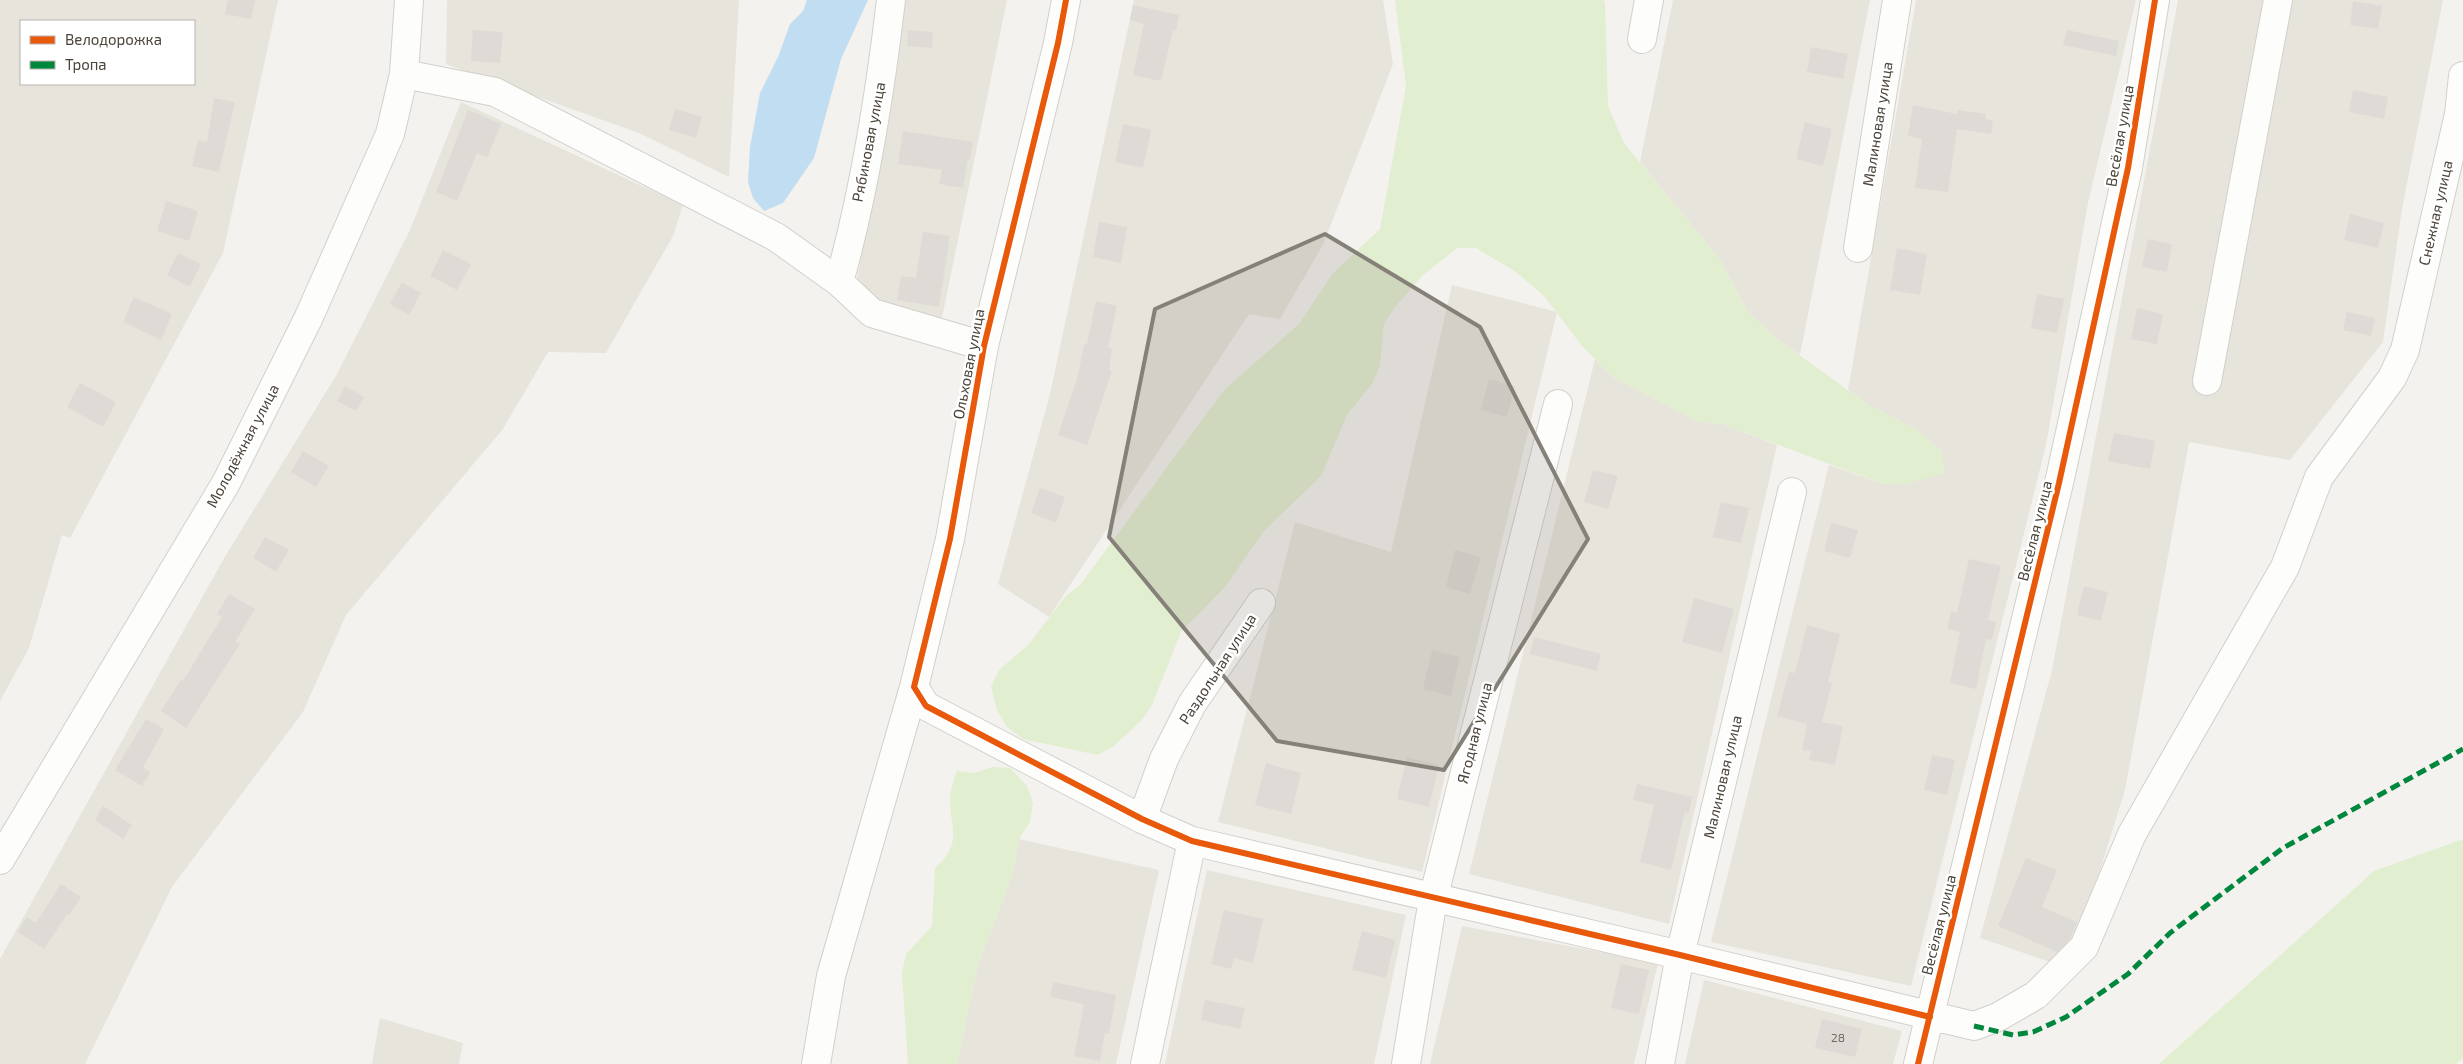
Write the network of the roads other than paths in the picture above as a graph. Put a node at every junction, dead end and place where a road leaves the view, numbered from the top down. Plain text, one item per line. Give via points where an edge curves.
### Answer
1 (409, 0) edge
2 (892, 0) edge
3 (1066, 0) edge
4 (1649, 0) edge
5 (1897, 0) edge
6 (2155, 0) edge
7 (2278, 0) edge
8 (1642, 39) dead end
9 (404, 74) junction
10 (2463, 76) edge
11 (1858, 248) dead end
12 (839, 282) junction
13 (984, 346) junction
14 (2207, 381) dead end
15 (1558, 404) dead end
16 (1792, 492) dead end
17 (1261, 602) dead end
18 (914, 687) junction
19 (1142, 819) junction
20 (1192, 841) junction
21 (0, 860) edge
22 (1433, 899) junction
23 (1680, 955) junction
24 (1930, 1017) junction
25 (816, 1064) edge
26 (1145, 1064) edge
27 (1406, 1064) edge
28 (1660, 1064) edge
29 (1918, 1064) edge

1 - 9 street, Молодёжная улица
2 - 12 street, Рябиновая улица via 884,67 859,200
3 - 13 street, Ольховая улица
4 - 8 street
5 - 11 street, Малиновая улица
6 - 24 street, Весёлая улица via 2128,168 2063,464
7 - 14 street
9 - 12 street via 495,92 776,237
9 - 21 street, Молодёжная улица via 390,134 372,179 308,319 226,483
10 - 24 street, Снежная улица via 2459,114 2405,350 2392,378 2319,477 2285,567 2132,834 2084,947 2036,995 1998,1017 1974,1026
12 - 13 street via 872,313
13 - 18 street, Ольховая улица via 950,539
15 - 22 street, Ягодная улица
16 - 23 street, Малиновая улица
17 - 19 street, Раздольная улица via 1192,704 1164,759
18 - 19 street, Снежная улица via 926,706
18 - 25 street, Ольховая улица via 830,976
19 - 20 street, Снежная улица
20 - 22 street, Снежная улица
20 - 26 street
22 - 23 street, Снежная улица
22 - 27 street, Ягодная улица
23 - 24 street, Снежная улица
23 - 28 street, Малиновая улица
24 - 29 street, Весёлая улица

